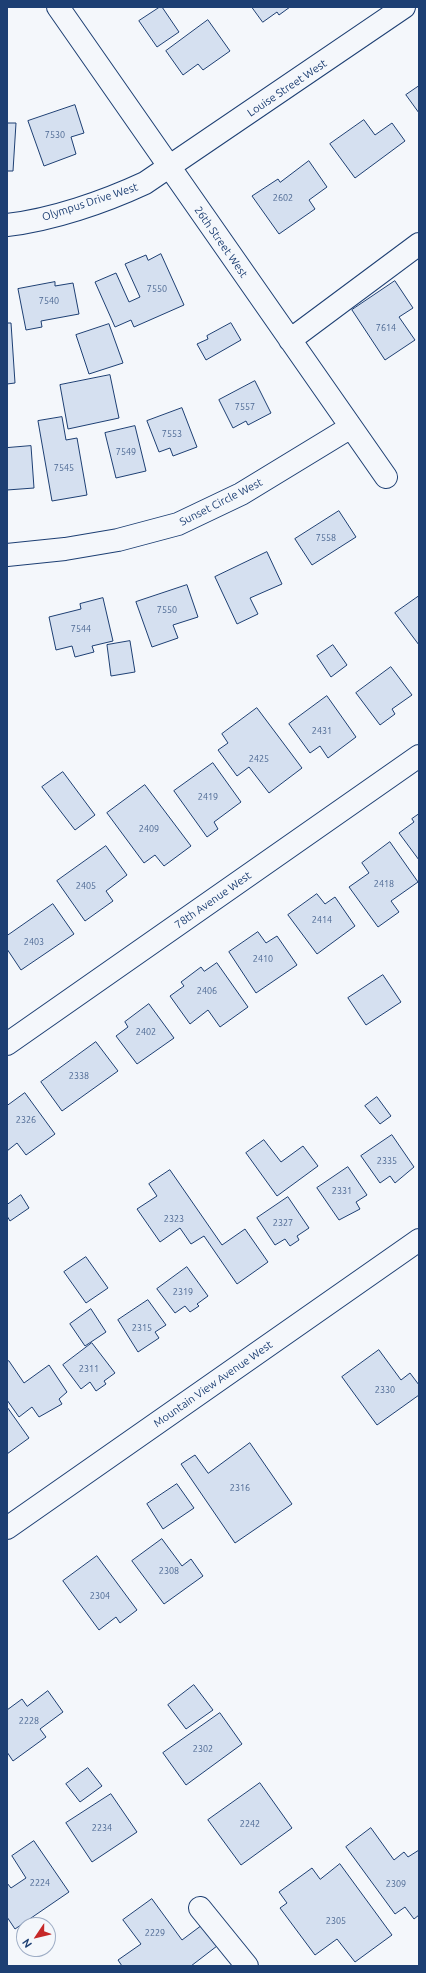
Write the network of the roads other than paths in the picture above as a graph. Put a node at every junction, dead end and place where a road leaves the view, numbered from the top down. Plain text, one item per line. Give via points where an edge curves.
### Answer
1 (58, 7) edge
2 (404, 7) edge
3 (170, 168) junction
4 (7, 225) edge
5 (419, 244) edge
6 (290, 340) junction
7 (351, 427) junction
8 (386, 477) dead end
9 (7, 555) edge
10 (419, 756) edge
11 (7, 1044) edge
12 (419, 1240) edge
13 (7, 1528) edge
14 (200, 1908) dead end
15 (247, 1966) edge

1 - 3 street, 26th Street West
2 - 3 street, Louise Street West
3 - 4 street, Olympus Drive West via 145,183 115,196 36,220
3 - 6 street, 26th Street West
5 - 6 street
6 - 7 street, 26th Street West
7 - 8 street, 26th Street West
7 - 9 street, Sunset Circle West via 241,494 178,524 118,540
10 - 11 street, 78th Avenue West
12 - 13 street, Mountain View Avenue West
14 - 15 street

